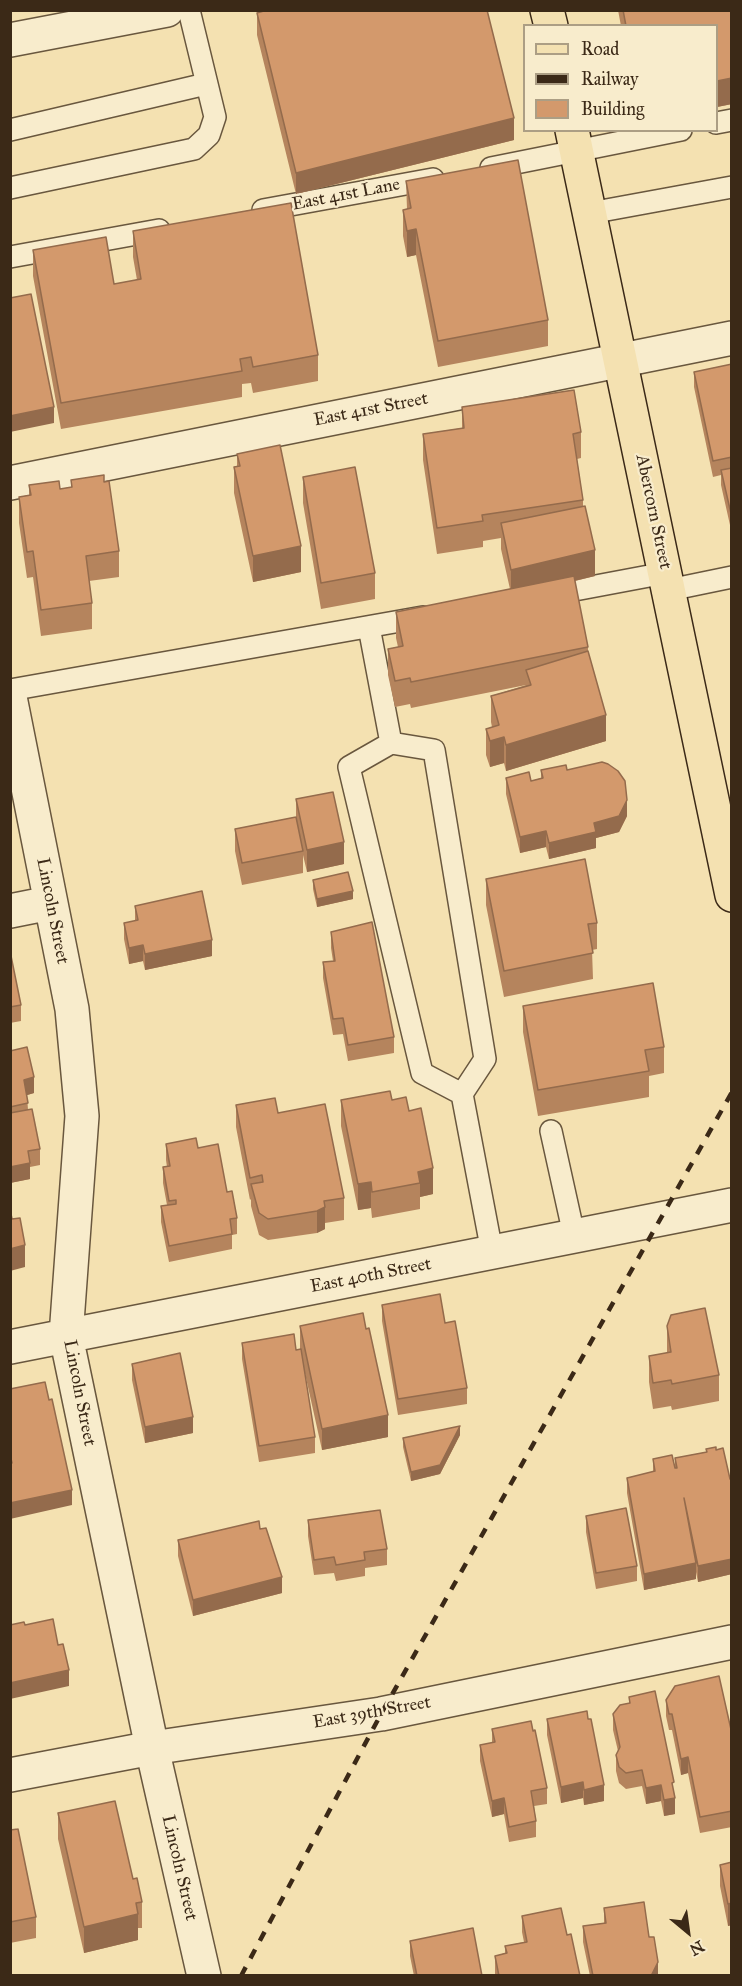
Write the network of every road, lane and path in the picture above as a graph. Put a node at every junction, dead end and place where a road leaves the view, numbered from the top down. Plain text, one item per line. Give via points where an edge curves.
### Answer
1 (167, 10) edge
2 (189, 10) edge
3 (105, 16) edge
4 (10, 40) edge
5 (206, 84) junction
6 (10, 130) edge
7 (662, 132) edge
8 (574, 141) edge
9 (10, 188) edge
10 (732, 188) edge
11 (246, 213) edge
12 (590, 213) junction
13 (176, 227) edge
14 (10, 257) edge
15 (732, 338) edge
16 (622, 360) junction
17 (10, 483) edge
18 (732, 577) edge
19 (667, 581) junction
20 (529, 598) edge
21 (439, 614) edge
22 (369, 627) junction
23 (10, 690) edge
24 (10, 697) edge
25 (391, 743) junction
26 (726, 835) edge
27 (732, 895) edge
28 (50, 903) junction
29 (10, 911) edge
30 (462, 1094) junction
31 (551, 1131) dead end
32 (732, 1205) edge
33 (574, 1235) junction
34 (492, 1252) junction
35 (66, 1336) junction
36 (10, 1347) edge
37 (732, 1642) edge
38 (152, 1748) junction
39 (10, 1775) edge
40 (204, 1976) edge

1 - 3 street
2 - 5 lane
3 - 4 street
5 - 6 lane
5 - 9 lane via 215,117 209,135 194,149
7 - 8 lane, East 41st Lane
8 - 11 lane, East 41st Lane via 464,173
8 - 12 main road, Abercorn Street
10 - 12 lane
12 - 16 main road, Abercorn Street
13 - 14 lane
15 - 16 street, East 41st Street
16 - 17 street, East 41st Street
16 - 19 main road, Abercorn Street
18 - 19 lane
19 - 20 lane
19 - 26 main road, Abercorn Street
21 - 22 lane
22 - 23 lane
22 - 25 lane
24 - 28 street, Lincoln Street
25 - 30 lane via 434,750 485,1059
25 - 30 lane via 349,767 422,1073
26 - 27 main road, Abercorn Street
28 - 29 street
28 - 35 street, Lincoln Street via 72,1010 82,1116
30 - 34 lane
31 - 33 lane
32 - 33 street, East 40th Street
33 - 34 street, East 40th Street
34 - 35 street, East 40th Street
35 - 36 street, East 40th Street
35 - 38 street, Lincoln Street
37 - 38 street, East 39th Street via 381,1714
38 - 39 street, East 39th Street
38 - 40 street, Lincoln Street

